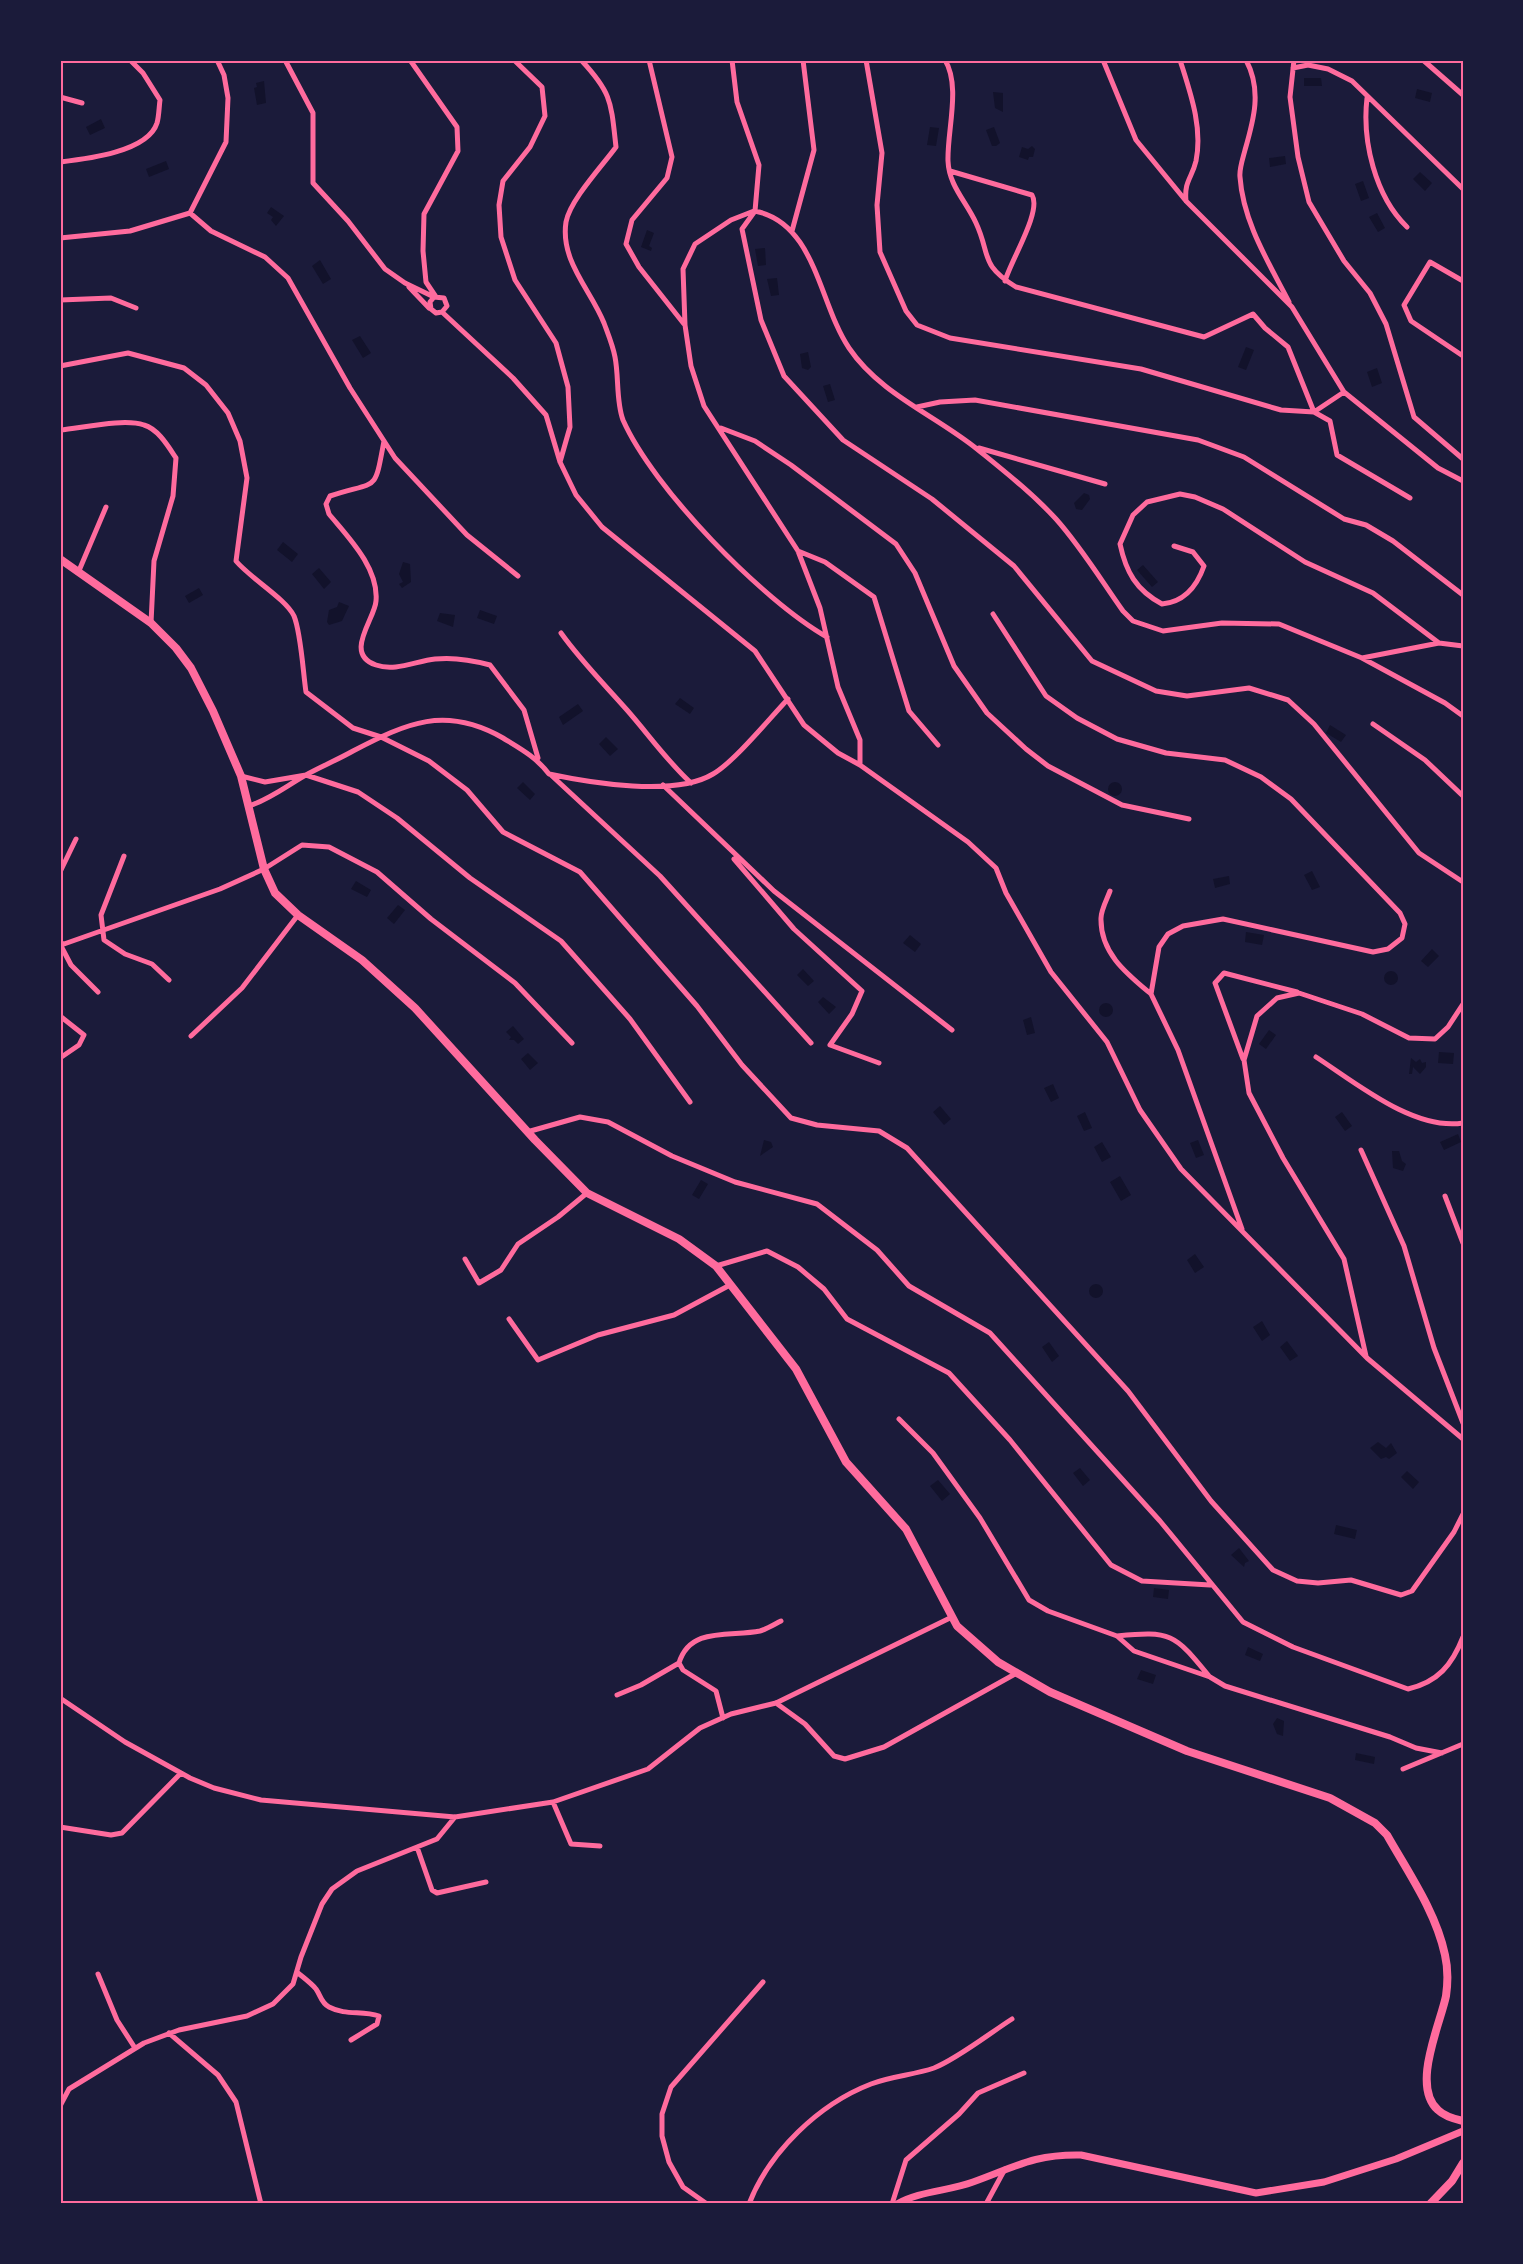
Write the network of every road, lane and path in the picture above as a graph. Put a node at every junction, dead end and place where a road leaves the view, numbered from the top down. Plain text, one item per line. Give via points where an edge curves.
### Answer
1 (130, 60) edge
2 (217, 60) edge
3 (285, 60) edge
4 (410, 60) edge
5 (514, 60) edge
6 (581, 60) edge
7 (649, 60) edge
8 (732, 60) edge
9 (803, 60) edge
10 (866, 60) edge
11 (945, 60) edge
12 (1103, 60) edge
13 (1180, 60) edge
14 (1246, 60) edge
15 (1294, 60) edge
16 (1423, 60) edge
17 (1293, 68) junction
18 (1463, 95) edge
19 (60, 97) edge
20 (1367, 98) junction
21 (82, 102) dead end
22 (60, 162) edge
23 (950, 171) junction
24 (1463, 189) edge
25 (1186, 201) junction
26 (755, 211) junction
27 (190, 213) junction
28 (1407, 227) dead end
29 (792, 231) junction
30 (60, 238) edge
31 (1005, 281) junction
32 (1463, 281) edge
33 (405, 283) junction
34 (435, 297) junction
35 (60, 300) edge
36 (1292, 307) junction
37 (136, 308) dead end
38 (431, 309) junction
39 (442, 312) junction
40 (685, 325) junction
41 (1463, 356) edge
42 (60, 366) edge
43 (1344, 392) junction
44 (917, 407) junction
45 (1314, 412) junction
46 (721, 428) junction
47 (60, 430) edge
48 (384, 441) junction
49 (975, 447) junction
50 (1463, 459) edge
51 (560, 462) junction
52 (1463, 481) edge
53 (1105, 484) dead end
54 (1410, 498) dead end
55 (106, 507) dead end
56 (1174, 546) dead end
57 (798, 551) junction
58 (60, 559) edge
59 (78, 573) junction
60 (518, 576) dead end
61 (1463, 595) edge
62 (993, 614) dead end
63 (151, 623) junction
64 (561, 633) dead end
65 (827, 637) junction
66 (1439, 643) junction
67 (1463, 646) edge
68 (1362, 658) junction
69 (788, 699) junction
70 (1463, 716) edge
71 (1373, 724) dead end
72 (381, 737) junction
73 (938, 745) dead end
74 (538, 758) junction
75 (860, 765) junction
76 (549, 774) junction
77 (306, 775) junction
78 (241, 776) junction
79 (691, 783) junction
80 (663, 785) junction
81 (1463, 796) edge
82 (249, 806) junction
83 (1190, 819) dead end
84 (76, 839) dead end
85 (718, 840) junction
86 (124, 855) dead end
87 (264, 869) junction
88 (60, 872) edge
89 (1463, 882) edge
90 (1110, 891) dead end
91 (298, 915) junction
92 (103, 931) junction
93 (60, 944) edge
94 (170, 980) dead end
95 (98, 992) dead end
96 (1299, 993) junction
97 (1150, 994) junction
98 (1463, 1004) edge
99 (60, 1016) edge
100 (952, 1030) dead end
101 (191, 1036) dead end
102 (572, 1043) dead end
103 (811, 1043) dead end
104 (60, 1058) edge
105 (1316, 1058) dead end
106 (1244, 1060) junction
107 (879, 1063) dead end
108 (690, 1102) dead end
109 (1463, 1122) edge
110 (527, 1132) junction
111 (1361, 1150) dead end
112 (587, 1192) junction
113 (1445, 1196) dead end
114 (1243, 1234) junction
115 (1463, 1243) edge
116 (465, 1259) dead end
117 (716, 1266) junction
118 (730, 1285) junction
119 (509, 1319) dead end
120 (1367, 1358) junction
121 (899, 1419) dead end
122 (1463, 1423) edge
123 (1463, 1439) edge
124 (1463, 1514) edge
125 (1210, 1585) junction
126 (950, 1618) junction
127 (782, 1621) dead end
128 (1117, 1636) junction
129 (1463, 1637) edge
130 (679, 1663) junction
131 (1015, 1674) junction
132 (1210, 1677) junction
133 (617, 1695) dead end
134 (60, 1698) edge
135 (776, 1703) junction
136 (723, 1718) junction
137 (1463, 1744) edge
138 (1442, 1754) junction
139 (1403, 1768) dead end
140 (181, 1773) junction
141 (553, 1802) junction
142 (455, 1817) junction
143 (60, 1827) edge
144 (600, 1846) dead end
145 (417, 1847) junction
146 (486, 1882) dead end
147 (298, 1973) junction
148 (98, 1974) dead end
149 (763, 1982) dead end
150 (1012, 2019) dead end
151 (169, 2033) junction
152 (351, 2040) dead end
153 (135, 2048) junction
154 (1024, 2073) dead end
155 (69, 2089) junction
156 (60, 2090) edge
157 (60, 2106) edge
158 (1463, 2121) edge
159 (1463, 2131) edge
160 (1463, 2163) edge
161 (1006, 2168) junction
162 (1463, 2173) edge
163 (1452, 2181) junction
164 (261, 2204) edge
165 (707, 2204) edge
166 (749, 2204) edge
167 (894, 2204) edge
168 (986, 2204) edge
169 (1430, 2204) edge

1 - 22 street via 160,100 157,125 141,142 126,148 94,158
2 - 27 street via 228,98 226,142
3 - 33 street via 313,113 313,183 385,269
4 - 34 street via 457,127 458,151 424,213 426,282
5 - 51 street via 542,87 545,116 530,147 503,181 498,205 501,237 514,280 556,343 568,387 570,427
6 - 65 street via 603,83 610,99 616,147 575,203 566,222 570,260 603,320 615,355 622,418 642,456 728,556 799,621
7 - 40 street via 672,157 667,178 632,220 626,244 639,267
8 - 26 street via 737,102 759,165
9 - 29 street via 814,150
10 - 45 street via 882,153 877,205 880,252 906,311 917,325 950,338 1141,369 1281,410
11 - 23 street via 950,67 953,106
12 - 25 street via 1136,140
13 - 25 street via 1197,121 1196,161 1185,187
14 - 36 street via 1257,88 1239,175 1244,203 1255,235
15 - 17 street
16 - 18 street
17 - 20 street via 1308,65 1328,69 1352,81
17 - 50 street via 1290,97 1309,202 1344,261 1370,292 1386,324 1414,417
19 - 21 street
20 - 24 street
20 - 28 street via 1367,135 1378,178 1393,213
23 - 31 street via 952,185 977,224 985,256
23 - 31 street via 1032,195 1036,201 1034,215
25 - 36 street
26 - 29 street via 771,214
26 - 40 street via 731,220 695,244 683,269
26 - 89 street via 742,229 761,320 784,376 843,440 932,500 1014,566 1092,661 1156,691 1187,696 1249,688 1288,700 1314,724 1419,853
27 - 30 street via 130,231
27 - 48 street via 211,231 265,258 288,278
29 - 44 street via 848,347 877,381
31 - 45 street via 1204,337 1253,314 1288,347
32 - 41 street via 1430,262 1404,305 1412,321
33 - 34 street
33 - 38 street
34 - 38 street via 430,302
34 - 39 street via 446,301
35 - 37 street via 111,298
36 - 43 street
38 - 39 street
39 - 51 street via 513,378 546,415
40 - 46 street via 691,366 704,406
42 - 72 street via 128,353 184,368 206,385 228,413 240,441 248,478 236,561 293,616 306,692 353,728
43 - 45 street
43 - 52 street via 1438,468
44 - 49 street
44 - 61 street via 975,400 1198,440 1244,457 1344,519 1366,525
45 - 54 street via 1330,421 1337,455
46 - 57 street
46 - 83 street via 755,441 896,544 915,573 954,666 987,713 1026,749 1048,766 1122,805
47 - 63 street via 144,424 162,437 176,458 173,496 154,561
48 - 60 street via 395,458 467,535
48 - 74 street via 379,476 372,484 330,496 326,504 329,514 372,571 376,602 361,641 366,659 375,665 392,667 450,658 490,665 524,710
49 - 53 street
49 - 68 street via 1056,519 1133,621 1163,631 1222,623 1279,624
51 - 69 street via 576,495 602,527 755,651
55 - 59 street
56 - 66 street via 1193,552 1204,566 1198,584 1184,597 1162,604 1132,580 1120,544 1133,515 1147,502 1180,494 1223,509 1305,562 1373,593
57 - 65 street
57 - 73 street via 825,562 874,597 909,711
58 - 59 main road
59 - 63 main road
62 - 97 street via 1046,696 1117,739 1166,753 1225,760 1261,777 1291,798 1400,913 1405,924 1402,938 1388,949 1372,952 1223,919 1183,926 1168,934 1159,947
63 - 78 main road via 190,668
64 - 79 street via 664,757
65 - 75 street via 838,687 860,740
66 - 67 street
66 - 68 street
68 - 70 street
69 - 75 street via 804,725 838,753
69 - 79 street via 716,773
71 - 81 street via 1425,760
72 - 74 street via 417,722 468,723
72 - 77 street
72 - 124 street via 429,761 467,789 503,832 580,872 791,1118 817,1125 879,1131 907,1148 1128,1391 1211,1501 1273,1570 1297,1581 1351,1580 1401,1595 1412,1591
74 - 76 street
75 - 114 street via 968,842 996,868 1051,972 1107,1042 1140,1110 1181,1169
76 - 80 street via 591,782
76 - 103 street via 660,876
77 - 78 street via 265,782
77 - 82 street via 267,800
77 - 108 street via 358,792 397,818 470,878 561,940 630,1019
78 - 82 main road
79 - 80 street
80 - 85 street
82 - 87 main road
84 - 88 street
85 - 100 street via 774,891
85 - 107 street via 794,929 862,991 852,1014 830,1045
86 - 92 street via 101,915
87 - 91 main road via 275,893
87 - 92 street
87 - 102 street via 302,845 329,847 377,873 515,983
90 - 97 street via 1101,917 1106,940 1117,966
91 - 101 street via 242,988
91 - 110 main road via 389,984 438,1032
92 - 93 street
92 - 94 street via 105,940 125,954 152,964
93 - 95 street via 70,965
96 - 98 street via 1362,1014 1409,1038 1435,1039
96 - 106 street via 1277,998 1257,1016
96 - 106 street via 1224,973 1215,983
97 - 114 street via 1178,1050
99 - 104 street via 84,1035 79,1045
105 - 109 street via 1422,1120 1447,1125
106 - 120 street via 1249,1093 1344,1259
110 - 112 main road
110 - 125 street via 580,1118 608,1122 672,1156 735,1182 817,1204 877,1250 909,1286 990,1333 1160,1521
111 - 122 street via 1404,1246 1434,1348
112 - 116 street via 518,1244 501,1270 479,1283
112 - 117 main road via 679,1239
113 - 115 street
114 - 120 street
117 - 118 main road
117 - 125 street via 767,1251 798,1268 824,1289 847,1319 949,1373 1010,1440 1111,1565 1142,1581
118 - 119 street via 674,1315 598,1335 538,1360
118 - 126 main road via 796,1369 846,1462 906,1529
120 - 123 street
121 - 128 street via 933,1453 980,1518 1029,1600
125 - 129 street via 1243,1622 1293,1647 1408,1689 1424,1685 1454,1661
126 - 131 main road via 969,1639
126 - 135 street
127 - 130 street via 760,1631 724,1632 694,1642 682,1652
128 - 132 street via 1134,1651
128 - 132 street via 1156,1633 1173,1638
130 - 133 street
130 - 136 street via 683,1670 716,1691
131 - 135 street via 884,1747 845,1759 834,1756 805,1724
131 - 158 main road via 1187,1751 1329,1798 1375,1822 1387,1835 1439,1933 1448,1971 1426,2084 1439,2112
132 - 138 street via 1225,1686
134 - 140 street via 125,1742
135 - 136 street
136 - 141 street via 700,1728 648,1769
137 - 138 street
138 - 139 street
140 - 142 street via 214,1788 261,1800
140 - 143 street via 122,1833 111,1835
141 - 142 street
141 - 144 street via 571,1844
142 - 145 street via 437,1839
145 - 146 street via 432,1890 437,1893
145 - 147 street via 357,1871 332,1889 322,1904
147 - 151 street via 294,1984 273,2004 247,2016
147 - 152 street via 331,2008 379,2016 377,2024
148 - 153 street via 117,2020
149 - 165 street via 671,2087 662,2114 662,2136 669,2162 683,2187
150 - 166 street via 935,2067 871,2084 826,2109 787,2143 756,2186
151 - 153 street
151 - 164 street via 218,2075 236,2102
153 - 155 street
154 - 167 street via 978,2093 906,2160
155 - 156 street
155 - 157 street
159 - 161 street via 1396,2159 1324,2182 1256,2193 1081,2155 1054,2154
160 - 163 main road
161 - 167 street via 973,2182
161 - 168 street
162 - 163 main road
163 - 169 main road

